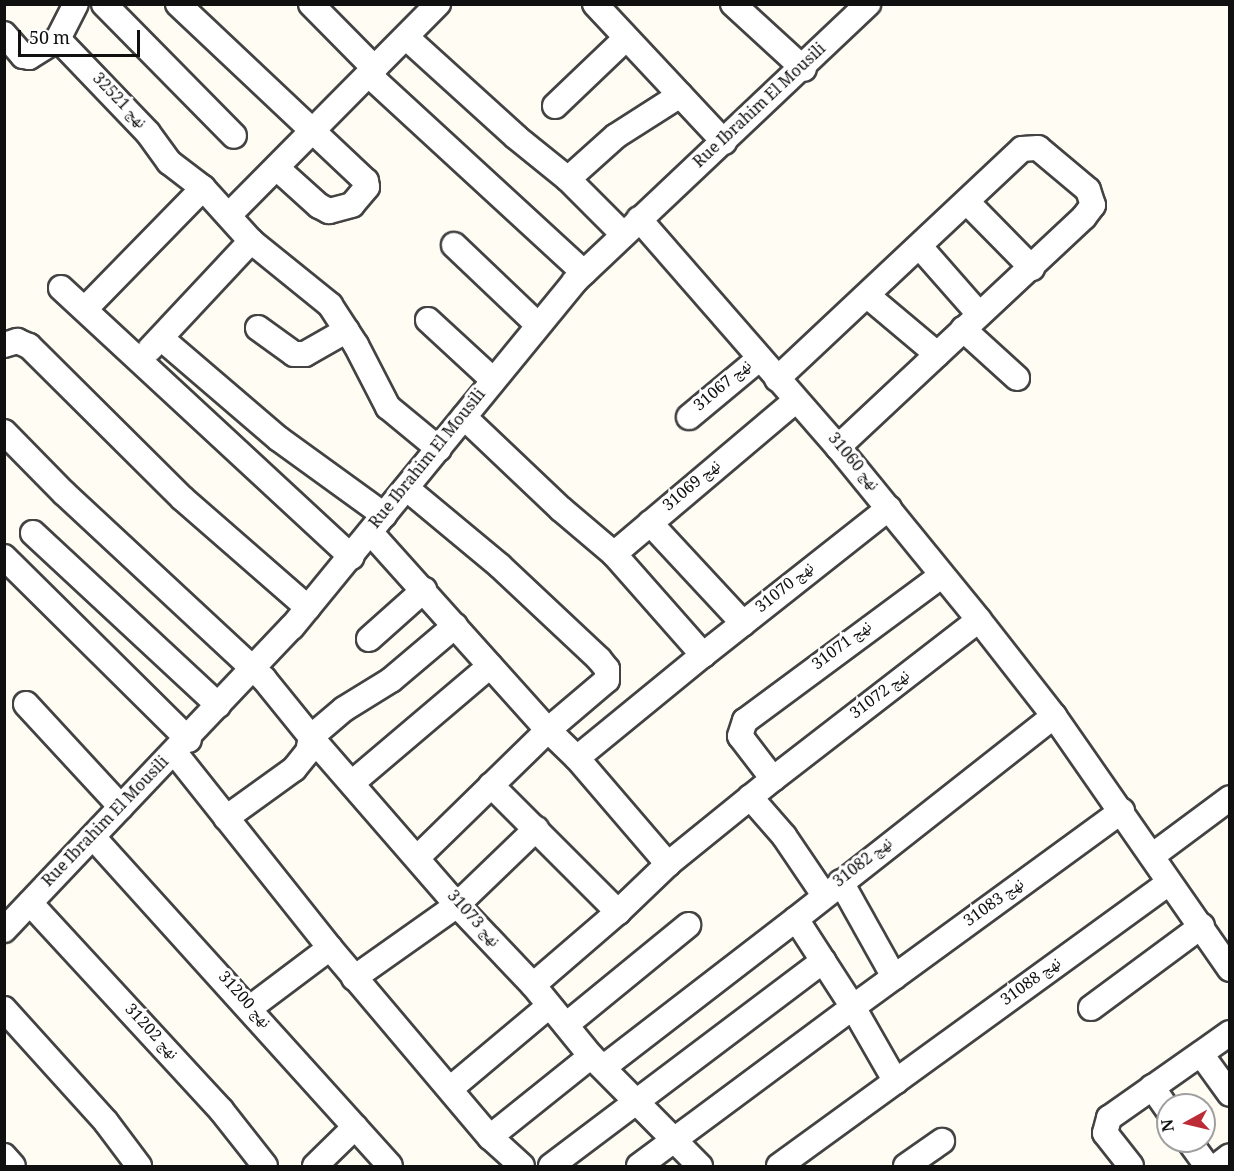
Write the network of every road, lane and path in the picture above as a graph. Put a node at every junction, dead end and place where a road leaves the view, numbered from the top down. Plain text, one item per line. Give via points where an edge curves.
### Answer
1 (104, 4) edge
2 (178, 4) edge
3 (311, 4) edge
4 (438, 4) edge
5 (595, 4) edge
6 (733, 4) edge
7 (868, 4) edge
8 (75, 5) edge
9 (4, 33) edge
10 (407, 38) junction
11 (58, 39) junction
12 (625, 39) junction
13 (804, 69) junction
14 (372, 72) junction
15 (680, 95) junction
16 (555, 106) dead end
17 (310, 132) junction
18 (234, 136) dead end
19 (724, 142) junction
20 (277, 168) junction
21 (568, 179) junction
22 (203, 188) junction
23 (969, 204) junction
24 (230, 214) junction
25 (631, 227) junction
26 (250, 241) junction
27 (454, 246) dead end
28 (921, 248) junction
29 (1032, 268) junction
30 (584, 273) junction
31 (60, 288) dead end
32 (870, 297) junction
33 (85, 309) junction
34 (428, 320) dead end
35 (971, 321) junction
36 (537, 324) junction
37 (258, 328) dead end
38 (347, 330) junction
39 (161, 338) junction
40 (4, 345) edge
41 (937, 354) junction
42 (760, 358) junction
43 (137, 362) junction
44 (1017, 378) dead end
45 (777, 379) junction
46 (494, 380) junction
47 (796, 400) junction
48 (464, 417) junction
49 (689, 417) dead end
50 (4, 432) edge
51 (838, 447) junction
52 (439, 448) junction
53 (406, 488) junction
54 (889, 507) junction
55 (650, 523) junction
56 (378, 524) junction
57 (33, 533) dead end
58 (614, 554) junction
59 (4, 557) edge
60 (351, 557) junction
61 (942, 575) junction
62 (424, 590) junction
63 (308, 608) junction
64 (979, 620) junction
65 (743, 623) junction
66 (455, 626) junction
67 (369, 639) dead end
68 (703, 655) junction
69 (490, 666) junction
70 (253, 667) junction
71 (26, 704) dead end
72 (218, 705) junction
73 (1054, 716) junction
74 (548, 730) junction
75 (311, 737) junction
76 (182, 746) junction
77 (577, 758) junction
78 (778, 776) junction
79 (352, 783) junction
80 (491, 784) junction
81 (750, 797) junction
82 (1230, 798) edge
83 (121, 807) junction
84 (1122, 811) junction
85 (226, 818) junction
86 (536, 830) junction
87 (93, 837) junction
88 (1152, 856) junction
89 (417, 858) junction
90 (668, 864) junction
91 (1169, 883) junction
92 (832, 889) junction
93 (30, 903) junction
94 (457, 905) junction
95 (618, 912) junction
96 (796, 919) junction
97 (688, 925) dead end
98 (1202, 926) junction
99 (4, 930) edge
100 (330, 948) junction
101 (1226, 954) edge
102 (823, 961) junction
103 (354, 978) junction
104 (894, 978) junction
105 (533, 985) junction
106 (860, 1002) junction
107 (549, 1006) junction
108 (250, 1008) junction
109 (1091, 1008) dead end
110 (4, 1009) edge
111 (566, 1025) junction
112 (1230, 1033) edge
113 (1201, 1054) junction
114 (598, 1062) junction
115 (896, 1082) junction
116 (1152, 1087) junction
117 (450, 1089) junction
118 (1156, 1093) edge
119 (1230, 1094) edge
120 (633, 1101) junction
121 (356, 1127) junction
122 (490, 1137) junction
123 (675, 1141) junction
124 (942, 1141) dead end
125 (1197, 1153) edge
126 (4, 1156) edge
127 (1230, 1156) edge
128 (13, 1167) edge
129 (139, 1167) edge
130 (265, 1167) edge
131 (315, 1167) edge
132 (390, 1167) edge
133 (522, 1167) edge
134 (551, 1167) edge
135 (639, 1167) edge
136 (700, 1167) edge
137 (779, 1167) edge
138 (906, 1167) edge
139 (1131, 1167) edge
140 (1207, 1167) edge
141 (1217, 1167) edge

1 - 18 street
2 - 17 street
3 - 14 street
4 - 10 street
5 - 12 street
6 - 13 street
7 - 13 street, Rue Ibrahim El Mousili
8 - 11 street
9 - 11 street via 23,57
10 - 14 street
10 - 21 street, نهج 31060
11 - 22 street, نهج 32521 via 148,133 169,162
12 - 15 street
12 - 16 street
13 - 19 street, Rue Ibrahim El Mousili
14 - 17 street
14 - 30 street
15 - 19 street
15 - 21 street via 616,136
17 - 20 street
17 - 20 street via 366,181 363,196 352,206 330,211 318,207
19 - 25 street, Rue Ibrahim El Mousili
20 - 24 street
21 - 25 street, نهج 31060
22 - 24 street, نهج 32521
22 - 33 street
23 - 28 street
23 - 29 street
23 - 29 street via 1011,159 1030,147 1055,159 1089,190 1093,205
24 - 26 street, نهج 32521
25 - 30 street, Rue Ibrahim El Mousili
25 - 42 street, نهج 31060
26 - 38 street, نهج 32521 via 330,305
26 - 39 street
27 - 36 street
28 - 32 street
28 - 35 street
29 - 35 street
30 - 36 street, Rue Ibrahim El Mousili
31 - 33 street
32 - 41 street
32 - 45 street
33 - 43 street
34 - 46 street
35 - 41 street
35 - 44 street
36 - 46 street, Rue Ibrahim El Mousili
37 - 38 street via 294,354 305,354
38 - 52 street, نهج 32521 via 388,407
39 - 43 street
39 - 56 street
40 - 63 street via 17,341 29,346 182,498
41 - 51 street
42 - 45 street, نهج 31060
42 - 49 street, نهج 31067
43 - 60 street
45 - 47 street, نهج 31060
46 - 48 street, Rue Ibrahim El Mousili
47 - 51 street, نهج 31060
47 - 55 street, نهج 31069
48 - 52 street, Rue Ibrahim El Mousili
48 - 58 street
50 - 70 street, نهج 31073 via 64,493
51 - 54 street, نهج 31060
52 - 53 street, Rue Ibrahim El Mousili
53 - 56 street, Rue Ibrahim El Mousili
53 - 74 street via 500,566 607,669 603,684
54 - 61 street, نهج 31060
54 - 65 street, نهج 31070
55 - 58 street, نهج 31069
55 - 65 street
56 - 60 street, Rue Ibrahim El Mousili
56 - 62 street
57 - 72 street
58 - 68 street
59 - 76 street
60 - 63 street, Rue Ibrahim El Mousili
61 - 64 street, نهج 31060
61 - 78 street, نهج 31071 via 745,722 740,736
62 - 66 street
62 - 67 street
63 - 70 street, Rue Ibrahim El Mousili
64 - 73 street, نهج 31060
64 - 78 street, نهج 31072
65 - 68 street, نهج 31070
66 - 69 street
66 - 75 street via 391,680 344,709
68 - 77 street, نهج 31070
69 - 74 street
69 - 79 street
70 - 72 street, Rue Ibrahim El Mousili
70 - 75 street, نهج 31073
71 - 83 street
72 - 76 street, Rue Ibrahim El Mousili
73 - 84 street, نهج 31060
73 - 92 street, نهج 31082
74 - 77 street
74 - 80 street
75 - 79 street, نهج 31073
75 - 85 street via 308,752 294,769
76 - 83 street, Rue Ibrahim El Mousili
76 - 85 street
77 - 90 street
78 - 81 street, نهج 31072
79 - 89 street, نهج 31073
80 - 86 street
80 - 89 street
81 - 90 street, نهج 31072
81 - 92 street
82 - 88 street
83 - 87 street, Rue Ibrahim El Mousili
84 - 88 street
84 - 104 street, نهج 31083
85 - 100 street
86 - 94 street
86 - 95 street
87 - 93 street, Rue Ibrahim El Mousili
87 - 108 street, نهج 31200
88 - 91 street
89 - 94 street, نهج 31073
90 - 95 street, نهج 31072
91 - 98 street
91 - 115 street, نهج 31088
92 - 96 street, نهج 31082
92 - 104 street
93 - 99 street, Rue Ibrahim El Mousili
93 - 130 street, نهج 31202 via 221,1110
94 - 103 street
94 - 105 street, نهج 31073
95 - 105 street, نهج 31072
96 - 102 street
96 - 114 street, نهج 31082
97 - 111 street
98 - 101 street
98 - 109 street
100 - 103 street
100 - 108 street
102 - 106 street
102 - 120 street
103 - 117 street
104 - 106 street, نهج 31083
105 - 107 street, نهج 31073
106 - 115 street
106 - 123 street, نهج 31083
107 - 111 street, نهج 31073
107 - 117 street
108 - 121 street, نهج 31200
110 - 129 street via 106,1122
111 - 114 street, نهج 31073
112 - 113 street
113 - 116 street
113 - 119 street
114 - 120 street, نهج 31073
114 - 122 street, نهج 31082
115 - 137 street, نهج 31088
116 - 118 street
116 - 139 street via 1115,1112 1104,1126
117 - 122 street via 458,1104
120 - 123 street, نهج 31073
120 - 134 street
121 - 131 street
121 - 132 street, نهج 31200
122 - 133 street
123 - 135 street, نهج 31083
123 - 136 street, نهج 31073
124 - 138 street
125 - 140 street
126 - 128 street
127 - 141 street

